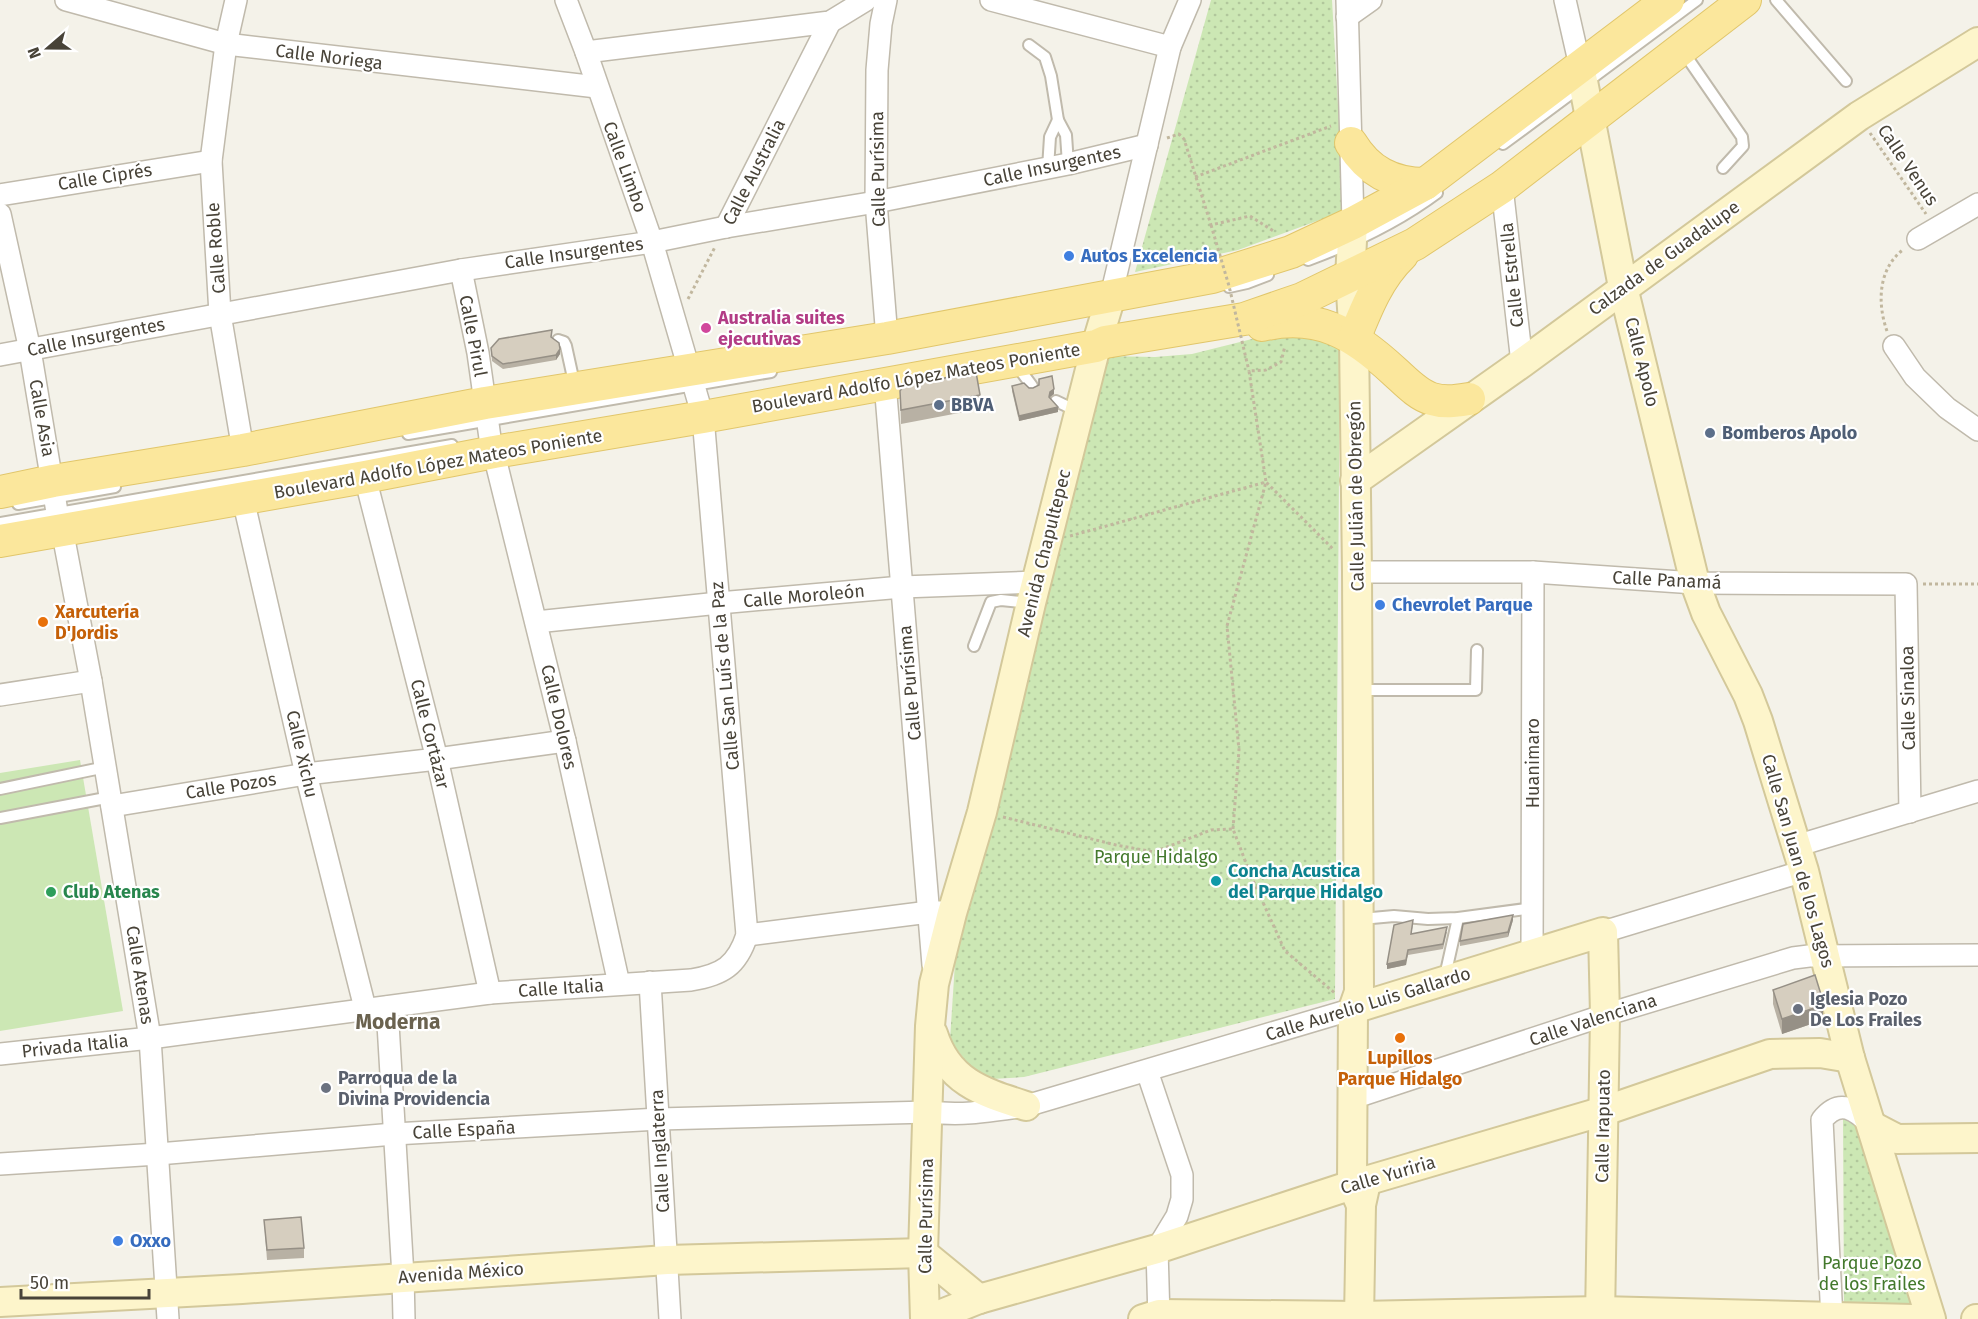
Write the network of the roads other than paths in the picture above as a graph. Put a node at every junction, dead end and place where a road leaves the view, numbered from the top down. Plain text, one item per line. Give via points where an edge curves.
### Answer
1 (66, 0) edge
2 (236, 0) edge
3 (566, 0) edge
4 (866, 0) edge
5 (886, 0) edge
6 (991, 0) edge
7 (1190, 0) edge
8 (1371, 0) edge
9 (1565, 0) edge
10 (1668, 0) edge
11 (1697, 0) edge
12 (1727, 0) edge
13 (1745, 0) edge
14 (1776, 0) edge
15 (1347, 8) edge
16 (830, 22) junction
17 (1681, 42) junction
18 (1978, 42) edge
19 (226, 44) junction
20 (1029, 45) dead end
21 (1170, 47) junction
22 (586, 52) junction
23 (1846, 81) dead end
24 (597, 87) junction
25 (1586, 97) junction
26 (1058, 120) junction
27 (1351, 130) junction
28 (1147, 145) junction
29 (1492, 153) dead end
30 (211, 160) junction
31 (1058, 166) junction
32 (1723, 168) dead end
33 (1436, 185) junction
34 (1502, 187) junction
35 (0, 195) edge
36 (876, 202) junction
37 (1978, 204) edge
38 (0, 214) edge
39 (1437, 216) dead end
40 (726, 227) junction
41 (1421, 233) junction
42 (1927, 233) road end
43 (652, 242) junction
44 (1379, 249) dead end
45 (1345, 257) junction
46 (1289, 262) junction
47 (460, 270) junction
48 (1623, 287) junction
49 (1223, 288) dead end
50 (220, 314) junction
51 (1203, 314) dead end
52 (1104, 322) junction
53 (887, 338) junction
54 (1354, 339) junction
55 (558, 340) edge
56 (1894, 346) road end
57 (30, 350) junction
58 (0, 355) edge
59 (1014, 361) junction
60 (1522, 363) junction
61 (786, 370) dead end
62 (890, 377) junction
63 (1032, 386) edge
64 (575, 387) junction
65 (698, 398) junction
66 (1469, 399) junction
67 (1978, 430) edge
68 (487, 433) junction
69 (397, 436) dead end
70 (243, 450) junction
71 (365, 477) junction
72 (1355, 481) junction
73 (122, 485) dead end
74 (6, 499) edge
75 (243, 499) junction
76 (57, 505) junction
77 (0, 523) edge
78 (0, 541) edge
79 (1357, 572) junction
80 (1533, 572) junction
81 (1695, 583) junction
82 (1906, 584) joint
83 (902, 587) junction
84 (1034, 592) junction
85 (719, 603) junction
86 (536, 622) junction
87 (974, 646) dead end
88 (1477, 650) dead end
89 (91, 681) junction
90 (1357, 690) junction
91 (0, 695) edge
92 (565, 741) junction
93 (437, 759) junction
94 (106, 768) junction
95 (306, 774) junction
96 (0, 789) edge
97 (1978, 791) edge
98 (111, 802) junction
99 (1910, 812) junction
100 (0, 818) edge
101 (1800, 858) junction
102 (1533, 908) junction
103 (940, 912) junction
104 (1458, 918) junction
105 (1358, 919) junction
106 (1603, 932) junction
107 (747, 935) junction
108 (1532, 953) junction
109 (1978, 955) edge
110 (1824, 956) junction
111 (1444, 981) junction
112 (650, 982) junction
113 (619, 984) junction
114 (490, 993) junction
115 (1360, 1002) junction
116 (387, 1007) junction
117 (365, 1008) junction
118 (1605, 1015) junction
119 (930, 1026) junction
120 (150, 1038) junction
121 (0, 1054) edge
122 (1850, 1058) junction
123 (1147, 1071) junction
124 (1365, 1094) junction
125 (1026, 1106) junction
126 (1604, 1111) junction
127 (929, 1112) junction
128 (658, 1119) junction
129 (1872, 1126) junction
130 (394, 1134) junction
131 (1978, 1138) edge
132 (158, 1154) junction
133 (0, 1164) edge
134 (1360, 1190) junction
135 (1157, 1249) junction
136 (923, 1253) junction
137 (667, 1260) junction
138 (403, 1276) junction
139 (979, 1299) junction
140 (0, 1302) edge
141 (167, 1306) edge
142 (1600, 1315) edge
143 (1153, 1317) edge
144 (1359, 1317) edge
145 (1832, 1317) edge
146 (404, 1319) edge
147 (670, 1319) edge
148 (927, 1319) edge
149 (1913, 1319) edge
150 (1931, 1319) edge

1 - 19 street, Calle Noriega
2 - 19 street, Calle Roble
3 - 22 street, Calle Limbo
4 - 16 street
5 - 36 street, Calle Purísima via 877,70
6 - 21 street
7 - 21 street, Avenida Chapultepec
8 - 15 street
9 - 25 street, Calle Apolo
10 - 25 main road, Boulevard Adolfo López Mateos Poniente
11 - 25 lane
12 - 17 lane
13 - 17 main road, Boulevard Adolfo López Mateos Poniente
14 - 23 lane
15 - 27 street, Calle Julián de Obregón
16 - 22 street
16 - 40 street, Calle Australia
17 - 25 main road, Boulevard Adolfo López Mateos Poniente
17 - 32 lane via 1742,137 1743,146
18 - 48 street, Calzada de Guadalupe via 1859,116
19 - 24 street, Calle Noriega
19 - 30 street, Calle Roble
20 - 26 lane via 1045,57 1052,76
21 - 28 street, Avenida Chapultepec
22 - 24 street, Calle Limbo
24 - 43 street, Calle Limbo
25 - 29 lane
25 - 33 main road, Boulevard Adolfo López Mateos Poniente
25 - 34 main road, Boulevard Adolfo López Mateos Poniente
25 - 48 street, Calle Apolo
26 - 31 lane via 1050,137
26 - 31 lane via 1066,135
27 - 33 main road via 1358,154 1376,171 1400,182
27 - 45 street, Calle Julián de Obregón
28 - 31 street, Calle Insurgentes
28 - 52 street, Avenida Chapultepec
30 - 35 street, Calle Ciprés
30 - 50 street, Calle Roble
31 - 36 street, Calle Insurgentes
33 - 45 main road, Boulevard Adolfo López Mateos Poniente
34 - 41 main road, Boulevard Adolfo López Mateos Poniente
34 - 60 street, Calle Estrella
36 - 40 street, Calle Insurgentes
36 - 53 street, Calle Purísima
37 - 42 street
38 - 57 street, Calle Asia
39 - 41 lane
40 - 43 street, Calle Insurgentes
41 - 45 main road, Boulevard Adolfo López Mateos Poniente
41 - 54 main road via 1378,286
43 - 47 street, Calle Insurgentes
43 - 65 street, Calle Limbo
44 - 45 lane
45 - 46 main road, Boulevard Adolfo López Mateos Poniente
45 - 52 main road, Boulevard Adolfo López Mateos Poniente via 1302,299 1244,319
45 - 54 street, Calle Julián de Obregón
46 - 49 lane via 1247,283
46 - 52 main road, Boulevard Adolfo López Mateos Poniente via 1212,277
47 - 50 street, Calle Insurgentes
47 - 68 street, Calle Pirul via 482,352
48 - 60 street, Calzada de Guadalupe
48 - 81 street, Calle Apolo
50 - 57 street, Calle Insurgentes
50 - 70 street, Calle Roble
51 - 52 lane
52 - 53 main road, Boulevard Adolfo López Mateos Poniente
52 - 54 main road via 1150,349 1291,321 1327,325
52 - 59 main road, Boulevard Adolfo López Mateos Poniente
52 - 62 lane
52 - 84 street, Avenida Chapultepec via 1068,406 1047,543
53 - 65 main road, Boulevard Adolfo López Mateos Poniente
54 - 66 main road via 1425,396 1446,402
54 - 72 street, Calle Julián de Obregón
55 - 64 lane via 566,345
56 - 67 street via 1915,377 1947,408
57 - 58 street, Calle Insurgentes
57 - 76 street, Calle Asia
59 - 62 main road, Boulevard Adolfo López Mateos Poniente
59 - 63 lane
60 - 66 street, Calzada de Guadalupe
61 - 65 lane
62 - 65 main road, Boulevard Adolfo López Mateos Poniente
62 - 83 street, Calle Purísima
64 - 65 main road, Boulevard Adolfo López Mateos Poniente
64 - 68 main road, Boulevard Adolfo López Mateos Poniente
65 - 68 main road, Boulevard Adolfo López Mateos Poniente
65 - 85 street, Calle San Luís de la Paz
66 - 72 street, Calzada de Guadalupe
68 - 69 lane
68 - 70 main road, Boulevard Adolfo López Mateos Poniente
68 - 71 main road, Boulevard Adolfo López Mateos Poniente
68 - 76 lane
68 - 86 street, Calle Dolores
70 - 76 main road, Boulevard Adolfo López Mateos Poniente
71 - 75 main road, Boulevard Adolfo López Mateos Poniente
71 - 93 street, Calle Cortázar
72 - 79 street, Calle Julián de Obregón
73 - 76 lane
74 - 76 main road, Boulevard Adolfo López Mateos Poniente
75 - 76 main road, Boulevard Adolfo López Mateos Poniente
75 - 95 street, Calle Xichu
76 - 77 lane
76 - 78 main road, Boulevard Adolfo López Mateos Poniente
76 - 89 street, Calle Atenas
79 - 80 street, Calle Panamá
79 - 90 street, Calle Julián de Obregón
80 - 81 street, Calle Panamá
80 - 102 street, Huanimaro
81 - 82 street, Calle Panamá
81 - 101 street, Calle San Juan de los Lagos via 1748,695
82 - 99 street, Calle Sinaloa
83 - 84 street, Calle Moroleón
83 - 85 street, Calle Moroleón
83 - 103 street, Calle Purísima
84 - 87 lane via 991,602
84 - 103 street, Avenida Chapultepec via 982,812
85 - 86 street, Calle Moroleón
85 - 107 street, Calle San Luís de la Paz
86 - 92 street, Calle Dolores
88 - 90 lane via 1476,690
89 - 91 street
89 - 94 street, Calle Atenas
90 - 105 street, Calle Julián de Obregón
92 - 93 street, Calle Pozos
92 - 113 street, Calle Dolores
93 - 95 street, Calle Pozos
93 - 114 street, Calle Cortázar
94 - 96 lane
94 - 98 street, Calle Atenas
95 - 98 street, Calle Pozos
95 - 117 street, Calle Xichu
97 - 99 street, Calle Aurelio Luis Gallardo
98 - 100 lane
98 - 120 street, Calle Atenas
99 - 101 street, Calle Aurelio Luis Gallardo
101 - 106 street, Calle Aurelio Luis Gallardo
101 - 110 street, Calle San Juan de los Lagos
102 - 104 lane
102 - 108 street, Huanimaro
103 - 107 street
103 - 119 street, Avenida Chapultepec
104 - 105 lane
104 - 111 lane
105 - 115 street, Calle Julián de Obregón
106 - 108 street, Calle Aurelio Luis Gallardo
106 - 118 street, Calle Irapuato
107 - 112 street, Calle Italia via 738,958 725,970 691,980
108 - 111 street, Calle Aurelio Luis Gallardo
109 - 110 street, Calle Valenciana
110 - 118 street, Calle Valenciana via 1793,958
110 - 122 street, Calle San Juan de los Lagos
111 - 115 street, Calle Aurelio Luis Gallardo
112 - 113 street, Calle Italia
112 - 128 street, Calle Inglaterra
113 - 114 street, Calle Italia
114 - 116 street, Calle Italia
115 - 123 street, Calle Aurelio Luis Gallardo
115 - 124 street
115 - 134 street
116 - 117 street, Calle Italia
116 - 130 street
117 - 120 street, Calle Italia
118 - 124 street, Calle Valenciana
118 - 126 street, Calle Irapuato
119 - 125 street via 941,1056 954,1073 974,1086
119 - 127 street, Avenida Chapultepec
120 - 121 street, Privada Italia
120 - 132 street, Calle Atenas
122 - 126 street, Calle Yuriria via 1820,1053 1770,1054
122 - 129 street, Calle San Juan de los Lagos
123 - 125 street, Calle Aurelio Luis Gallardo
123 - 135 street via 1182,1175 1177,1216
124 - 134 street
125 - 127 street, Calle Aurelio Luis Gallardo via 955,1115
126 - 134 street, Calle Yuriria
126 - 142 street, Calle Irapuato
127 - 128 street, Calle España
127 - 136 street, Calle Purísima
128 - 130 street, Calle España
128 - 137 street, Calle Inglaterra
129 - 131 street via 1897,1139
129 - 145 street via 1851,1109 1828,1112 1822,1120
129 - 150 street, Calle San Juan de los Lagos
130 - 132 street, Calle España
130 - 138 street
132 - 133 street, Calle España
132 - 141 street, Calle Atenas
134 - 135 street, Calle Yuriria
134 - 144 street
135 - 139 street, Calle Yuriria
135 - 143 street
136 - 137 street, Avenida México
136 - 139 street
136 - 148 street, Calle Purísima
137 - 138 street, Avenida México
137 - 147 street, Calle Inglaterra
138 - 141 street, Avenida México via 242,1289
138 - 146 street
139 - 148 street, Calle Yuriria
140 - 141 street, Avenida México
142 - 144 street
142 - 145 street
143 - 144 street
145 - 149 street

